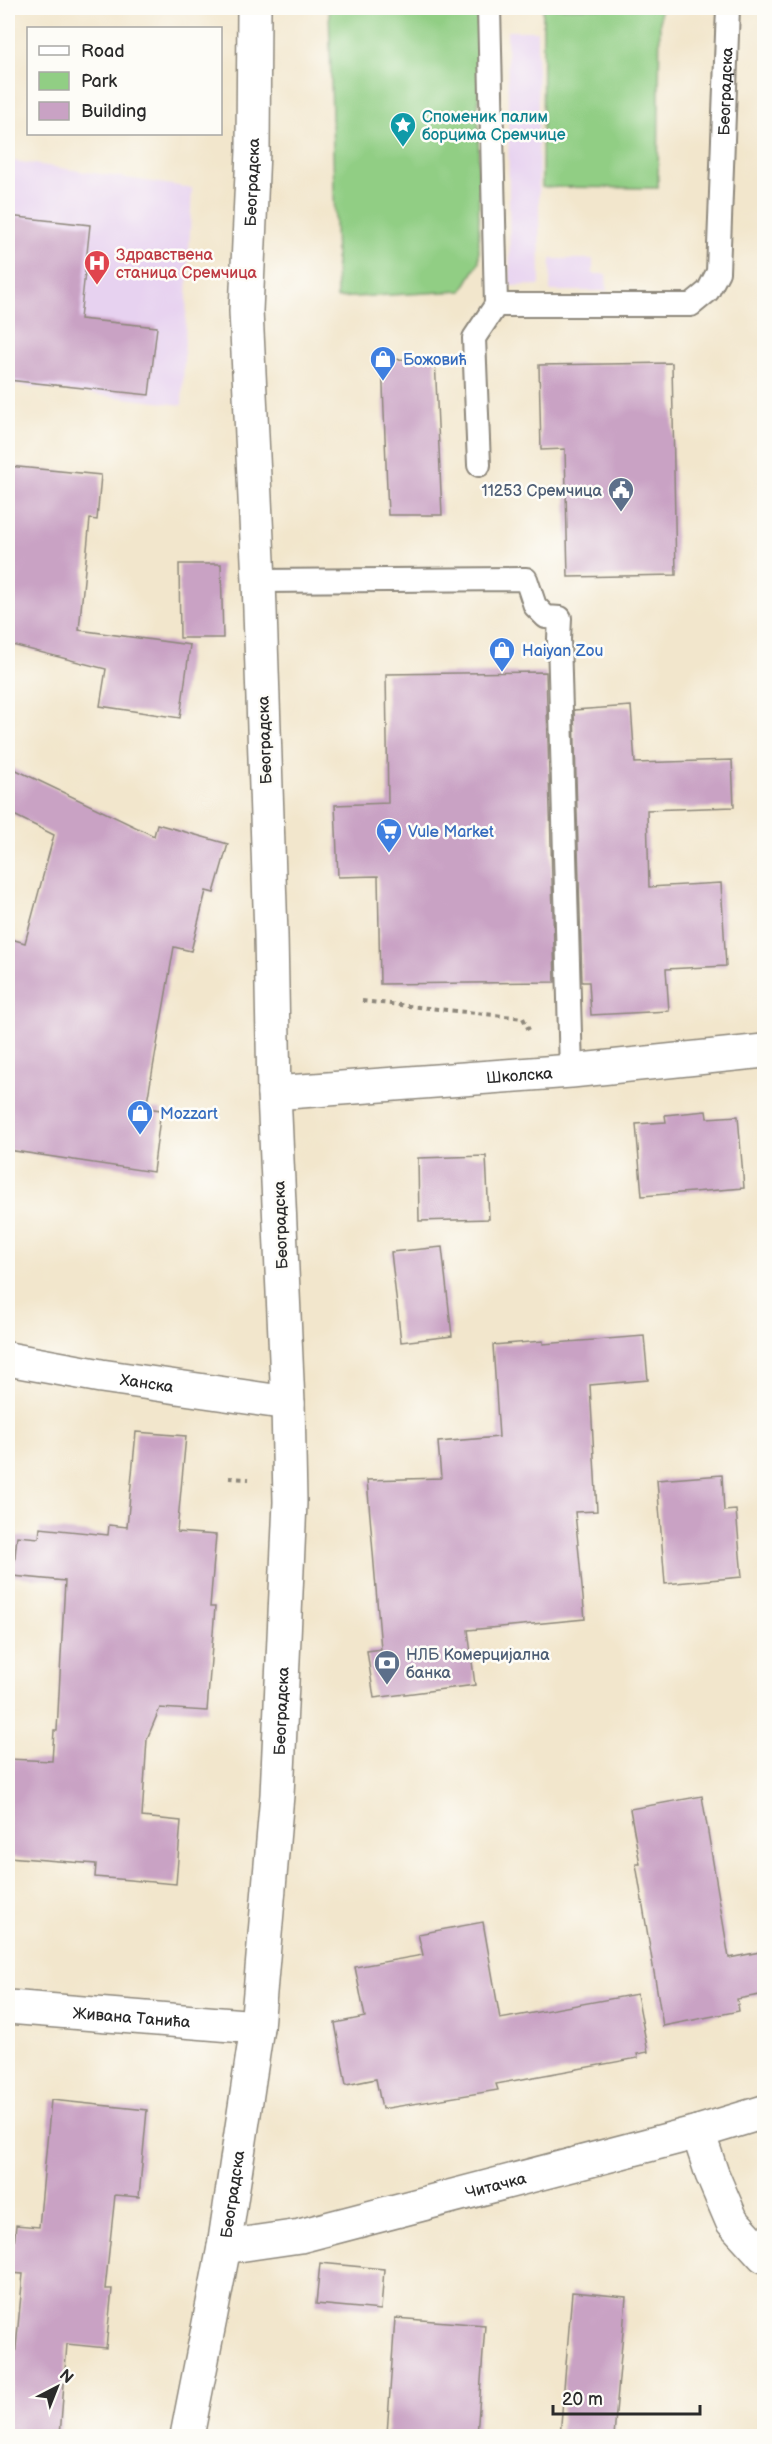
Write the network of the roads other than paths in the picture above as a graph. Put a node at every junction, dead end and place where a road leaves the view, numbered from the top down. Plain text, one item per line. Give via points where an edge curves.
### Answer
1 (254, 8) edge
2 (489, 8) edge
3 (728, 8) edge
4 (496, 305) junction
5 (479, 465) dead end
6 (258, 581) junction
7 (765, 1051) edge
8 (571, 1071) junction
9 (274, 1093) junction
10 (8, 1359) edge
11 (288, 1403) junction
12 (8, 2007) edge
13 (257, 2027) junction
14 (765, 2112) edge
15 (698, 2132) junction
16 (224, 2247) junction
17 (765, 2256) edge
18 (187, 2436) edge

1 - 6 main road, Београдска via 246,311
2 - 4 lane
3 - 4 lane, Београдска via 718,272 708,291 691,305
4 - 5 lane via 474,338
6 - 8 lane via 526,579 535,606 546,617 560,618
6 - 9 main road, Београдска
7 - 8 main road, Школска
8 - 9 main road, Школска
9 - 11 main road, Београдска
10 - 11 main road, Ханска
11 - 13 main road, Београдска via 290,1502 278,1784
12 - 13 main road, Живана Танића
13 - 16 main road, Београдска
14 - 15 main road, Читачка
15 - 16 main road, Читачка via 300,2236
15 - 17 main road via 732,2221
16 - 18 main road, Београдска

